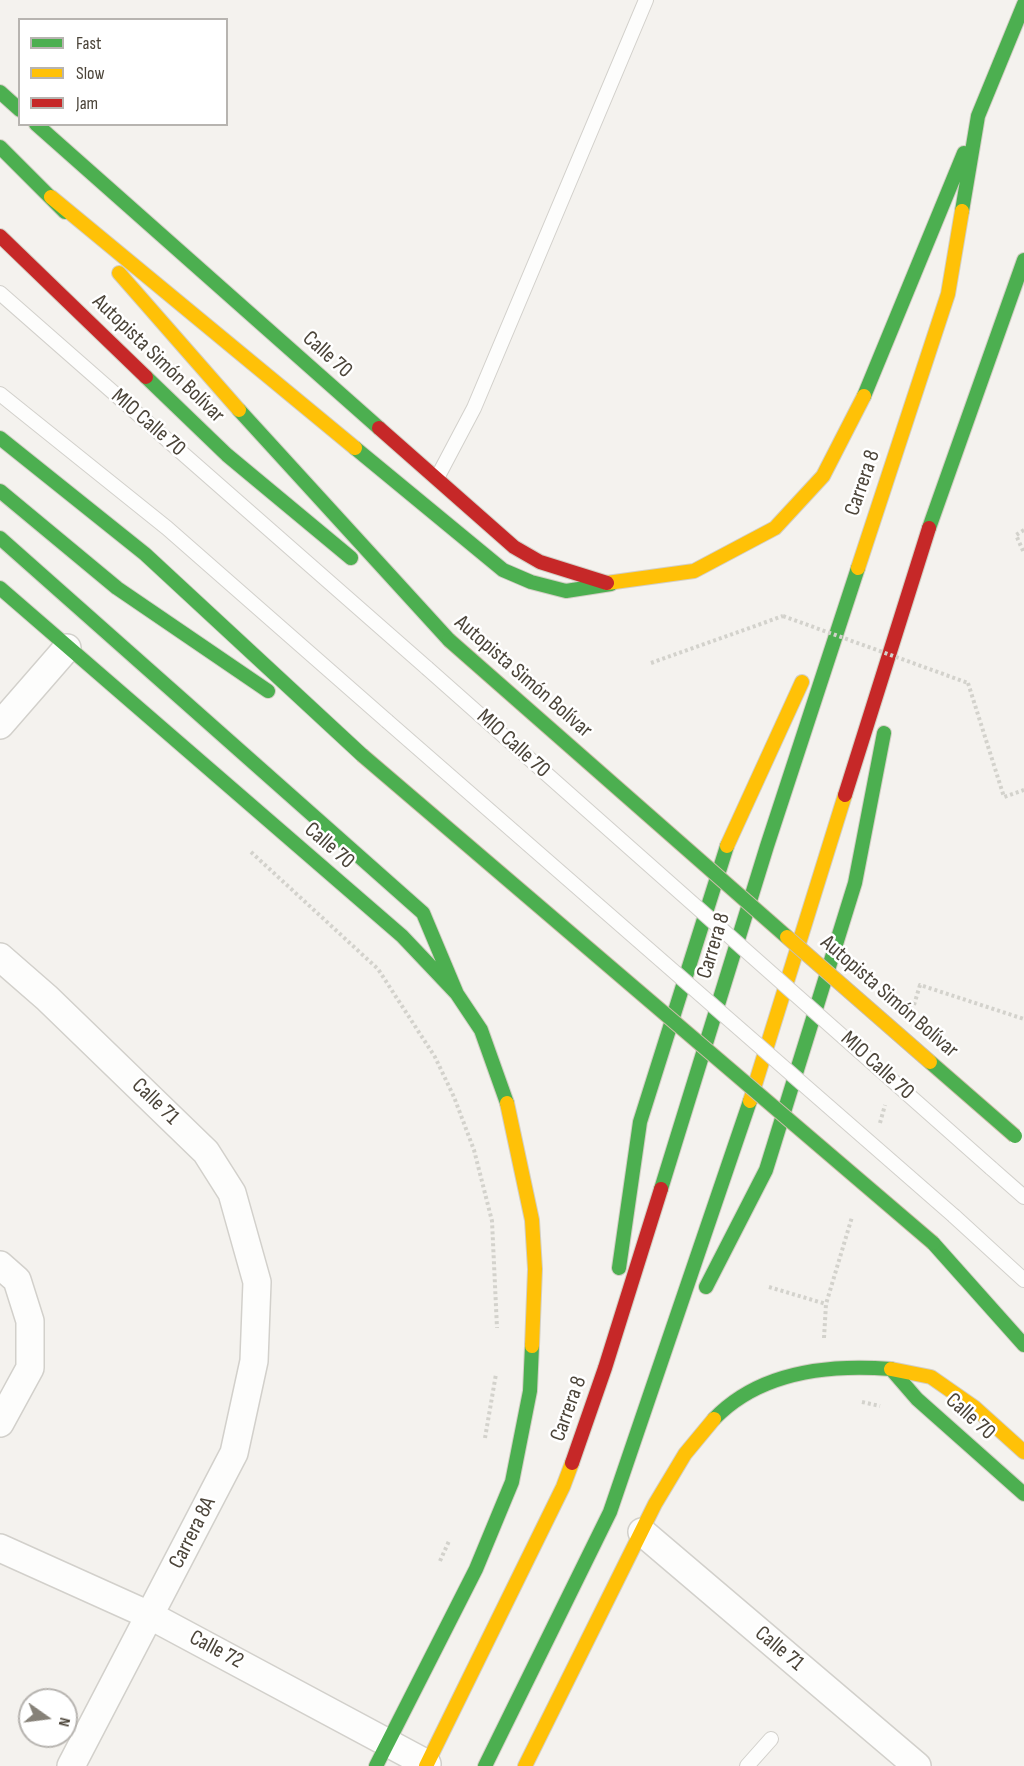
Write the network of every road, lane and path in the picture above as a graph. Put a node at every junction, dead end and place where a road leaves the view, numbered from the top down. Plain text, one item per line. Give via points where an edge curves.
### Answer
1 (646, 0) edge
2 (1024, 4) edge
3 (0, 92) edge
4 (18, 108) edge
5 (978, 116) junction
6 (38, 126) edge
7 (0, 147) edge
8 (51, 197) junction
9 (0, 236) edge
10 (1024, 260) edge
11 (0, 293) edge
12 (1024, 301) edge
13 (1005, 310) junction
14 (0, 394) edge
15 (0, 438) edge
16 (436, 480) junction
17 (0, 491) edge
18 (1024, 530) edge
19 (0, 538) edge
20 (861, 552) junction
21 (1024, 553) edge
22 (916, 566) junction
23 (611, 584) junction
24 (0, 588) edge
25 (449, 640) junction
26 (67, 648) junction
27 (817, 649) dead end
28 (651, 663) dead end
29 (807, 670) dead end
30 (891, 695) dead end
31 (887, 719) dead end
32 (0, 725) edge
33 (362, 754) junction
34 (1024, 790) edge
35 (249, 850) dead end
36 (0, 957) edge
37 (457, 994) junction
38 (481, 1030) joint
39 (1021, 1141) edge
40 (1024, 1197) edge
41 (933, 1243) junction
42 (0, 1265) edge
43 (1024, 1280) edge
44 (257, 1282) joint
45 (769, 1287) dead end
46 (826, 1304) dead end
47 (1024, 1326) edge
48 (498, 1334) dead end
49 (1024, 1345) edge
50 (497, 1368) dead end
51 (605, 1368) junction
52 (891, 1369) junction
53 (657, 1380) junction
54 (0, 1423) edge
55 (484, 1444) dead end
56 (1024, 1452) edge
57 (1024, 1494) edge
58 (642, 1532) junction
59 (450, 1540) dead end
60 (0, 1548) edge
61 (436, 1572) dead end
62 (151, 1616) junction
63 (501, 1737) junction
64 (771, 1739) dead end
65 (387, 1742) junction
66 (530, 1764) edge
67 (426, 1765) edge
68 (71, 1766) edge
69 (376, 1766) edge
70 (485, 1766) edge
71 (747, 1766) edge
72 (917, 1766) edge

1 - 16 lane via 474,408
2 - 5 main road, Carrera 8
3 - 4 main road
5 - 20 main road, Carrera 8 via 948,294
5 - 23 main road, Carrera 8 via 855,418 823,476 775,528 694,571
6 - 16 main road, Calle 70
7 - 8 main road
8 - 23 main road, Carrera 8 via 503,570 566,591
8 - 25 main road
9 - 25 main road, Autopista Simón Bolívar via 227,455
10 - 13 main road
11 - 40 lane, MIO Calle 70, bridge
12 - 13 main road
13 - 22 main road
14 - 43 lane, bridge via 166,528
15 - 33 main road via 145,554
16 - 23 main road, Calle 70 via 513,547 540,562
17 - 33 main road via 117,588
18 - 21 path via 1016,535
19 - 37 main road via 423,913
20 - 27 main road
20 - 51 main road, Carrera 8
22 - 30 main road
22 - 53 main road via 732,1158
24 - 26 main road, Calle 70
25 - 39 main road, Autopista Simón Bolívar, bridge
26 - 32 street
26 - 37 main road, Calle 70 via 402,936
28 - 34 path, bridge via 783,616 968,683 1004,798
29 - 51 main road via 732,832 640,1122
31 - 53 main road via 855,883 766,1170
33 - 41 main road, bridge
35 - 48 path via 378,969 435,1057 474,1150 492,1221
36 - 44 street, Calle 71 via 206,1152 232,1193
37 - 38 main road, Calle 70
38 - 65 main road, Carrera 8 via 506,1098 532,1220 535,1269 530,1391 508,1493 476,1569
41 - 47 main road
41 - 49 main road
42 - 54 street via 17,1280 30,1321 30,1368
44 - 62 street, Carrera 8A via 254,1361 234,1452
45 - 46 path
50 - 55 path
51 - 67 main road, Carrera 8 via 563,1487
52 - 56 main road via 931,1377 974,1407
52 - 57 main road, Calle 70 via 917,1399
52 - 58 main road via 821,1367 793,1373 741,1396 699,1434
53 - 63 main road via 610,1512
58 - 66 main road
58 - 72 street, Calle 71
59 - 61 path
60 - 62 street, Calle 72
62 - 65 street, Calle 72
62 - 68 street, Carrera 8A
63 - 66 street
63 - 70 main road
64 - 71 lane
65 - 67 street, Calle 72
65 - 69 main road, Carrera 8

